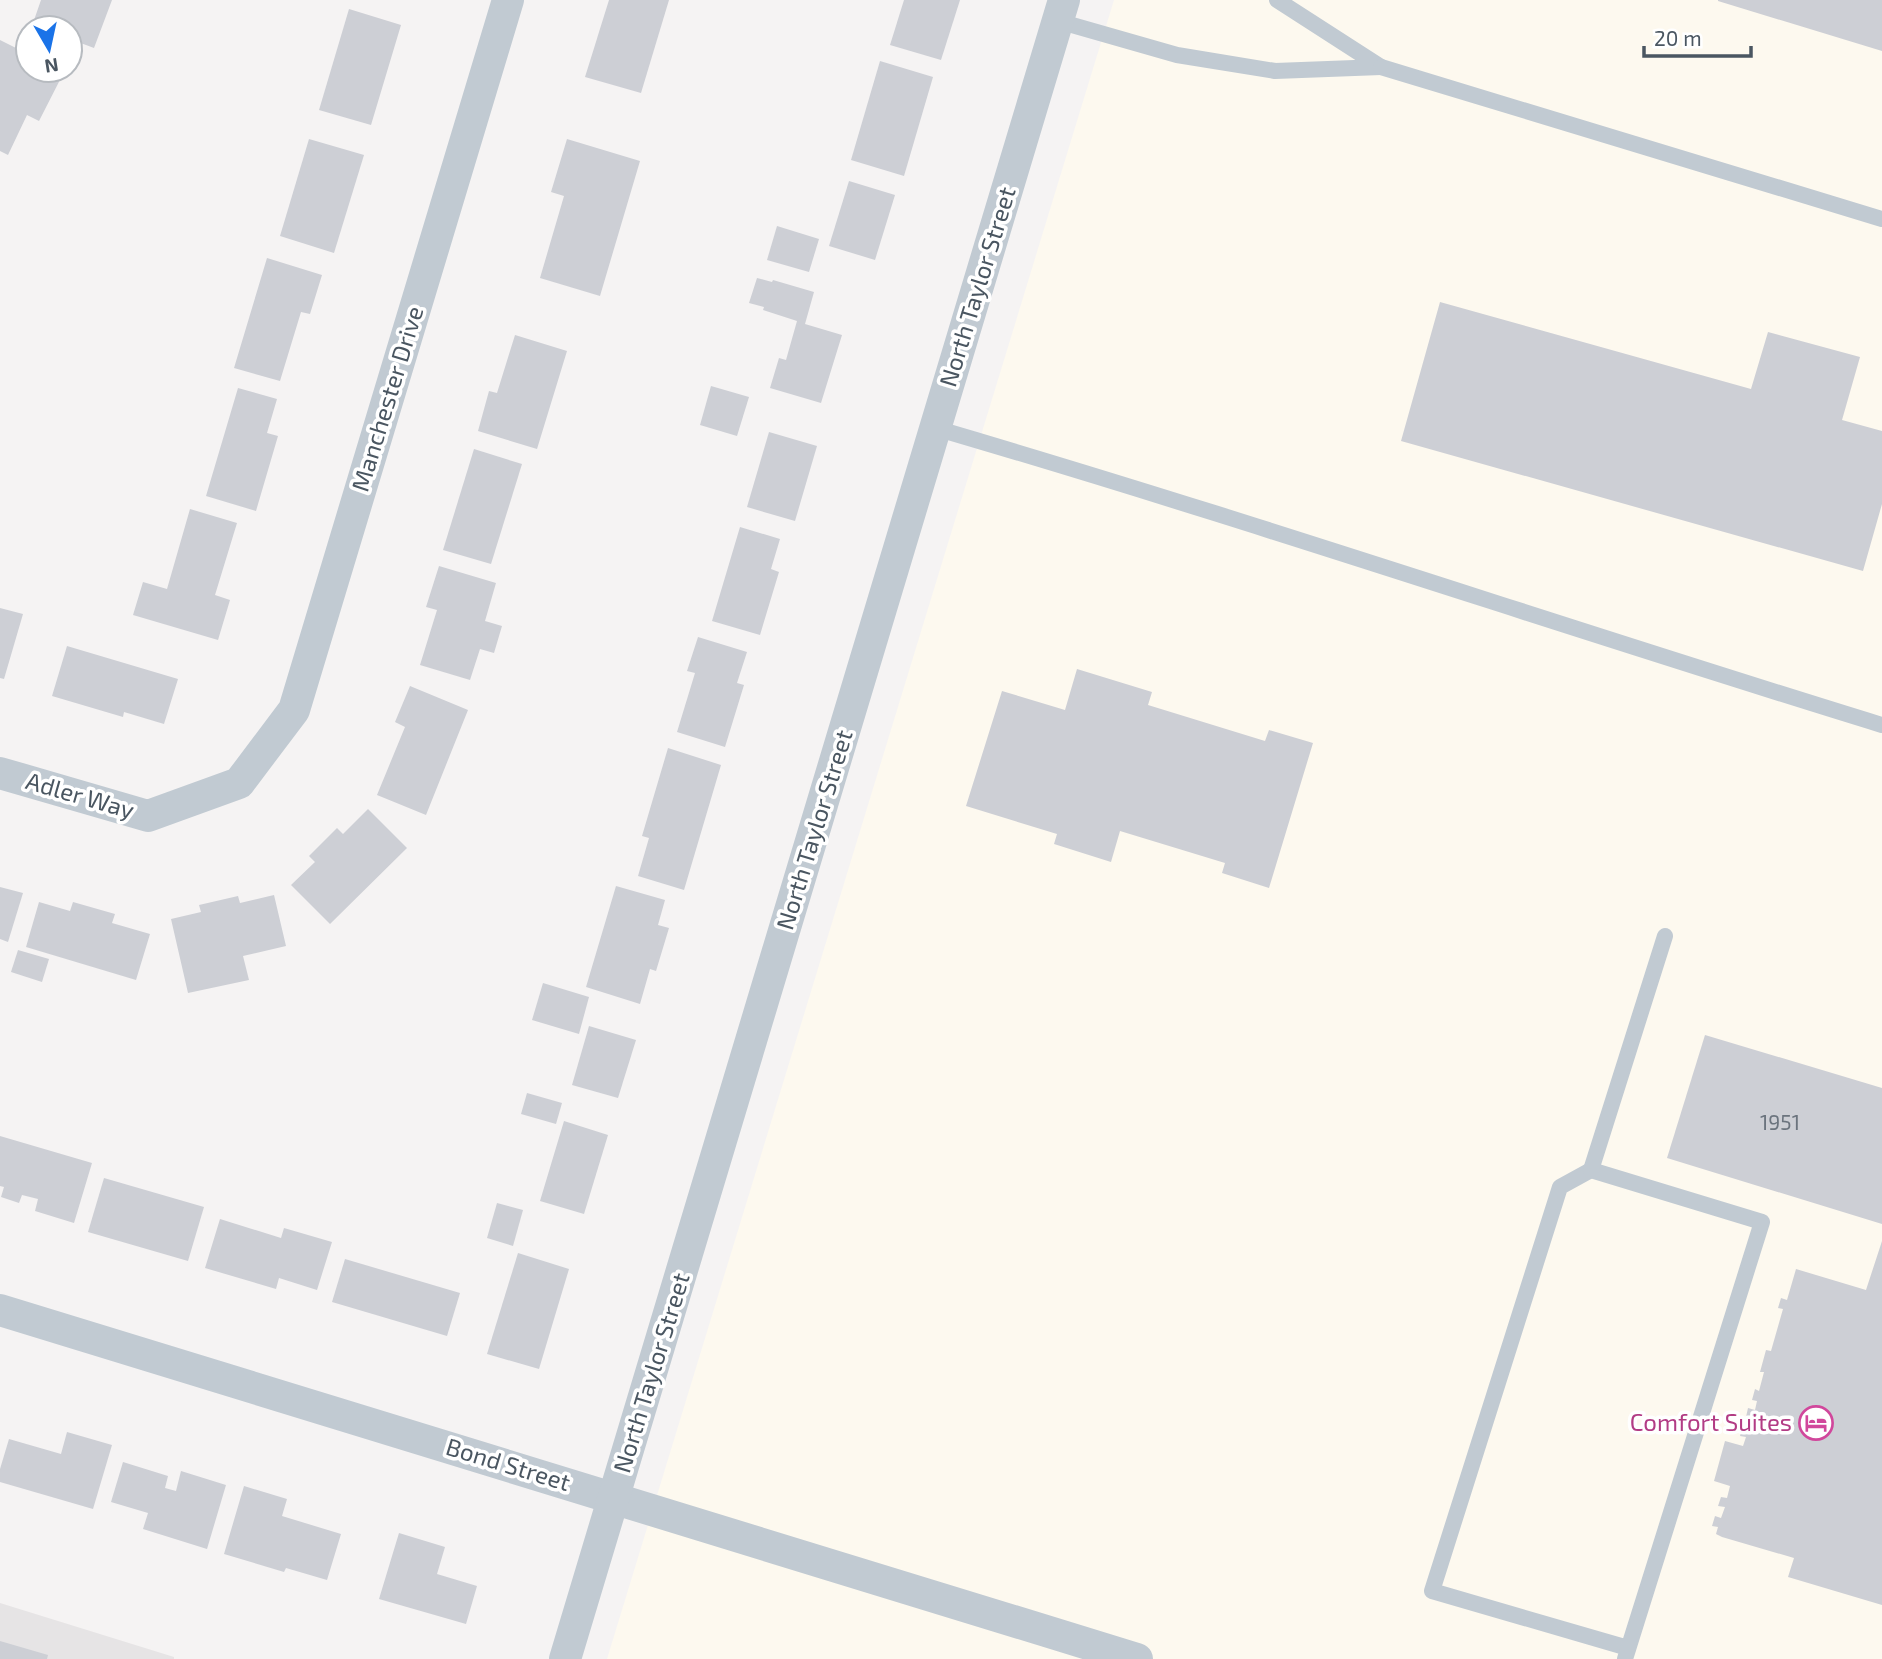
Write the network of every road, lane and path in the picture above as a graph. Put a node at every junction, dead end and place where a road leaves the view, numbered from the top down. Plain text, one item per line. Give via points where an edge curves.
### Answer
1 (508, 0) edge
2 (1278, 0) edge
3 (1061, 10) edge
4 (1381, 67) junction
5 (1882, 219) edge
6 (935, 428) junction
7 (1882, 725) edge
8 (0, 773) edge
9 (239, 783) joint
10 (1665, 936) dead end
11 (1591, 1170) junction
12 (0, 1310) edge
13 (614, 1497) junction
14 (1627, 1653) edge
15 (565, 1659) edge
16 (1136, 1659) edge

1 - 9 street, Manchester Drive via 294,710
2 - 4 lane
3 - 4 lane via 1177,55 1275,71
3 - 6 street, North Taylor Street
4 - 5 lane
6 - 7 lane
6 - 13 street, North Taylor Street
8 - 9 street, Adler Way via 148,816
10 - 11 lane
11 - 14 lane via 1762,1222
11 - 14 lane via 1560,1187 1432,1591
12 - 13 street, Bond Street
13 - 15 street, North Taylor Street
13 - 16 street, Bond Street

